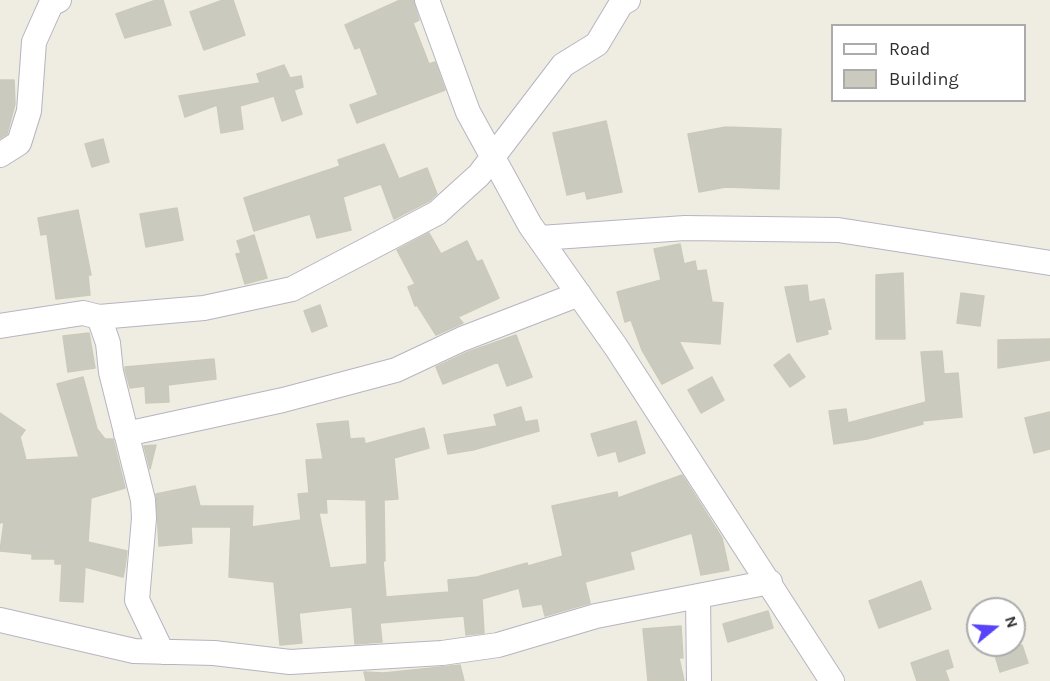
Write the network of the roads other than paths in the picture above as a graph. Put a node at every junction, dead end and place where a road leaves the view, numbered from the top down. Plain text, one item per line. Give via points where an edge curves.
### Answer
1 (59, 0) edge
2 (427, 0) edge
3 (628, 0) edge
4 (0, 155) edge
5 (494, 159) junction
6 (540, 238) junction
7 (1050, 263) edge
8 (579, 294) junction
9 (99, 317) junction
10 (0, 326) edge
11 (126, 434) junction
12 (770, 582) junction
13 (698, 596) junction
14 (0, 620) edge
15 (162, 652) junction
16 (699, 681) edge
17 (832, 681) edge

1 - 4 street via 51,4 34,42 29,111 20,143
2 - 5 street via 468,112
3 - 5 street via 621,4 597,44 563,65
5 - 6 street
5 - 9 street via 437,213 292,289 204,308
6 - 7 street via 685,228 838,230
6 - 8 street
8 - 11 street via 396,369 283,400
8 - 12 street
9 - 10 street via 83,313
9 - 11 street
11 - 15 street via 140,480 144,518 137,600
12 - 13 street
12 - 17 street
13 - 15 street via 596,615 498,645 442,653 290,662 214,653
13 - 16 street
14 - 15 street via 134,651

